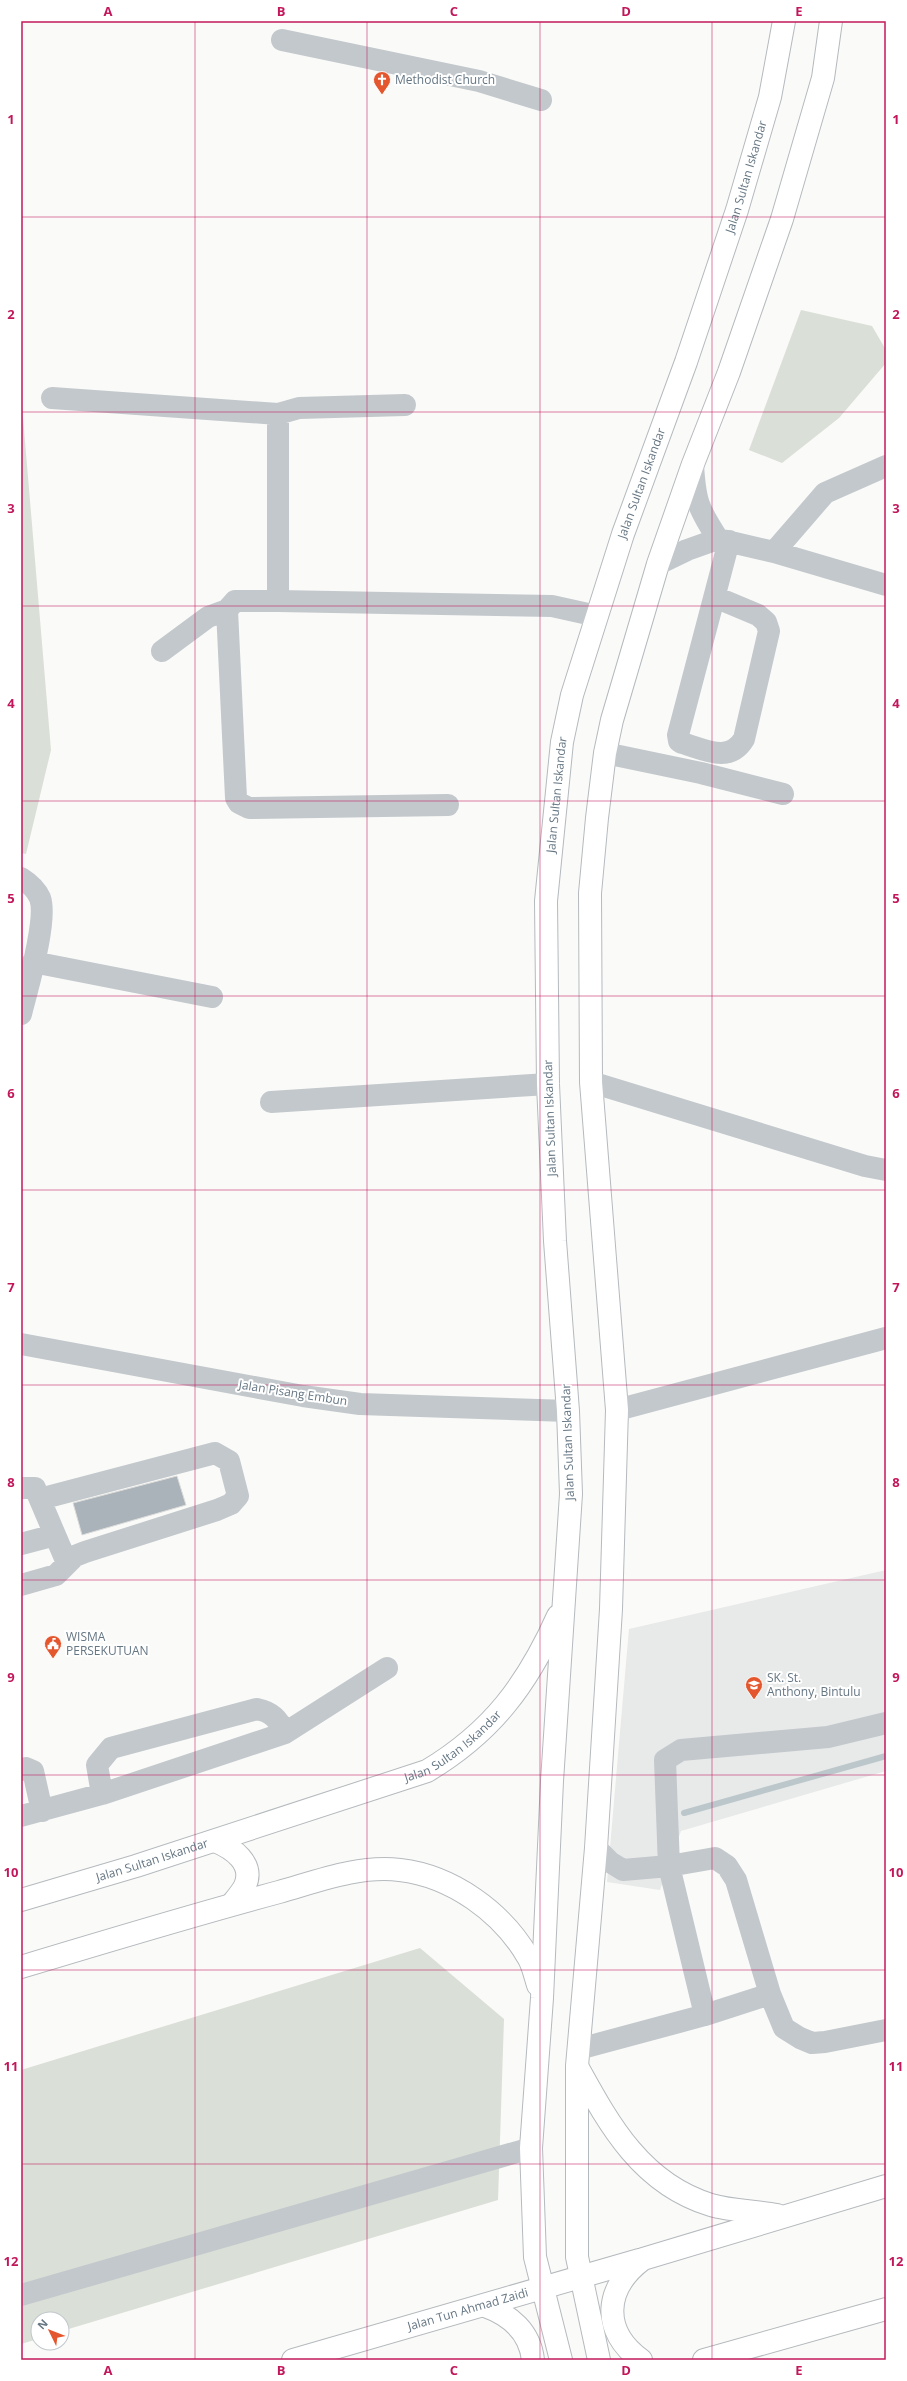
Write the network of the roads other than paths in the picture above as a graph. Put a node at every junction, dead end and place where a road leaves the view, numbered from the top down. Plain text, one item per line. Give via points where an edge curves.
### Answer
1 (784, 21) edge
2 (831, 21) edge
3 (282, 40) dead end
4 (541, 100) dead end
5 (52, 398) dead end
6 (405, 406) dead end
7 (278, 414) junction
8 (693, 464) junction
9 (886, 466) edge
10 (724, 540) junction
11 (774, 552) junction
12 (658, 564) junction
13 (886, 585) edge
14 (715, 597) junction
15 (278, 600) junction
16 (227, 610) junction
17 (596, 616) junction
18 (162, 651) dead end
19 (679, 741) junction
20 (605, 753) junction
21 (646, 760) junction
22 (783, 794) dead end
23 (448, 805) dead end
24 (21, 878) edge
25 (33, 962) junction
26 (212, 997) dead end
27 (21, 1014) edge
28 (591, 1082) junction
29 (548, 1084) junction
30 (271, 1102) dead end
31 (886, 1170) edge
32 (886, 1338) edge
33 (21, 1344) edge
34 (617, 1410) junction
35 (568, 1412) junction
36 (21, 1488) edge
37 (40, 1499) junction
38 (55, 1535) junction
39 (21, 1544) edge
40 (67, 1563) junction
41 (21, 1585) edge
42 (564, 1602) junction
43 (387, 1668) dead end
44 (886, 1723) edge
45 (285, 1733) junction
46 (21, 1770) edge
47 (102, 1794) junction
48 (42, 1811) junction
49 (21, 1816) edge
50 (215, 1841) junction
51 (596, 1848) junction
52 (669, 1866) junction
53 (21, 1900) edge
54 (232, 1904) junction
55 (21, 1967) edge
56 (770, 1994) junction
57 (542, 1998) junction
58 (705, 2015) junction
59 (886, 2030) edge
60 (578, 2057) junction
61 (531, 2148) junction
62 (886, 2186) edge
63 (782, 2215) junction
64 (642, 2260) junction
65 (582, 2277) junction
66 (543, 2289) junction
67 (21, 2295) edge
68 (485, 2306) junction
69 (886, 2309) edge
70 (293, 2360) edge
71 (533, 2360) edge
72 (561, 2360) edge
73 (599, 2360) edge
74 (641, 2360) edge
75 (704, 2360) edge

1 - 17 main road, Jalan Sultan Iskandar via 770,97 737,210
2 - 8 main road via 823,78 782,219 730,372
3 - 4 street via 479,81
5 - 7 street
6 - 7 street via 299,408
7 - 15 street
8 - 10 street via 694,494 702,514
8 - 12 main road
9 - 11 street via 825,493
10 - 11 street
10 - 12 street via 687,550
10 - 14 street
11 - 13 street
12 - 20 main road
14 - 19 street via 680,727
14 - 19 street via 758,615 766,622 769,631 744,739 734,751 723,754 712,753
15 - 16 street via 235,601
15 - 17 street via 552,606
16 - 18 street via 208,617
16 - 23 street via 236,798 240,803 249,808
17 - 29 main road, Jalan Sultan Iskandar via 572,694 562,742 546,901
19 - 21 street
20 - 21 street
20 - 28 main road via 590,893
21 - 22 street
24 - 25 street via 32,886 40,899 41,924
25 - 26 street
25 - 27 street
28 - 31 street via 864,1166
28 - 34 main road
29 - 30 street
29 - 35 main road, Jalan Sultan Iskandar via 555,1241
32 - 34 street
33 - 35 street, Jalan Pisang Embun via 303,1396 360,1404
34 - 51 main road via 611,1609
35 - 42 main road, Jalan Sultan Iskandar via 571,1494
36 - 37 street via 35,1488
37 - 38 street
37 - 40 street via 215,1452 229,1461 238,1496 231,1504 85,1552 74,1556
38 - 39 street
38 - 40 street
40 - 41 street via 56,1575
42 - 50 main road, Jalan Sultan Iskandar via 542,1653 525,1681 494,1718 457,1753 427,1771
42 - 57 main road via 552,1781
43 - 45 street
44 - 52 street via 828,1737 680,1750 672,1754 665,1760
45 - 47 street
45 - 47 street via 279,1721 268,1712 257,1709 111,1748 97,1765
46 - 48 street via 26,1768 32,1771
47 - 48 street
48 - 49 street
50 - 53 main road, Jalan Sultan Iskandar
50 - 54 main road via 234,1849 244,1862 245,1885
51 - 52 street via 610,1862 624,1870
51 - 60 main road
52 - 56 street via 716,1858 727,1866 736,1880
52 - 58 street
54 - 55 main road
54 - 57 main road via 364,1869 400,1870 429,1877 466,1893 514,1936 529,1958
56 - 58 street
56 - 59 street via 784,2028 812,2043
57 - 61 main road
58 - 60 street
60 - 63 main road via 621,2140 644,2166 674,2188 711,2205
60 - 65 main road via 577,2257
61 - 66 main road via 535,2257
61 - 67 street
62 - 63 main road, Jalan Tun Ahmad Zaidi
63 - 64 main road, Jalan Tun Ahmad Zaidi
64 - 65 main road, Jalan Tun Ahmad Zaidi
64 - 74 main road via 629,2270 618,2284 613,2300 612,2317 617,2335 628,2351
65 - 66 main road, Jalan Tun Ahmad Zaidi
65 - 73 main road
66 - 68 main road, Jalan Tun Ahmad Zaidi
66 - 72 main road
68 - 70 main road, Jalan Tun Ahmad Zaidi
68 - 71 main road via 506,2315 517,2325 526,2338
69 - 75 main road

